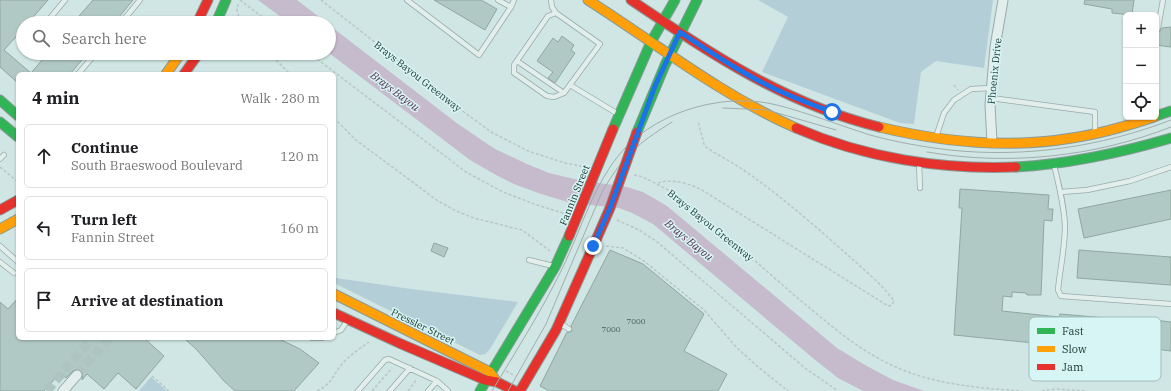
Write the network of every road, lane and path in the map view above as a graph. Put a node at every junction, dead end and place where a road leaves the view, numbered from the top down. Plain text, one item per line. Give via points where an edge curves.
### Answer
1 (65, 0) edge
2 (140, 0) edge
3 (208, 0) edge
4 (226, 0) edge
5 (239, 0) edge
6 (321, 0) edge
7 (407, 0) edge
8 (498, 0) edge
9 (514, 0) edge
10 (551, 0) edge
11 (588, 0) edge
12 (631, 0) edge
13 (675, 0) edge
14 (697, 0) edge
15 (1003, 0) edge
16 (1163, 0) edge
17 (511, 7) junction
18 (556, 13) junction
19 (52, 16) edge
20 (127, 16) edge
21 (200, 16) edge
22 (219, 16) edge
23 (239, 16) edge
24 (261, 16) edge
25 (663, 21) junction
26 (1159, 22) edge
27 (680, 32) junction
28 (652, 42) junction
29 (669, 54) junction
30 (90, 60) edge
31 (177, 60) edge
32 (194, 60) edge
33 (276, 60) edge
34 (318, 60) edge
35 (517, 61) junction
36 (80, 72) edge
37 (168, 72) edge
38 (185, 72) edge
39 (288, 72) edge
40 (334, 72) edge
41 (336, 73) edge
42 (570, 85) junction
43 (991, 88) junction
44 (564, 93) junction
45 (990, 98) junction
46 (0, 100) edge
47 (1171, 111) edge
48 (16, 114) edge
49 (619, 114) junction
50 (1159, 116) edge
51 (336, 120) edge
52 (698, 120) dead end
53 (1141, 120) edge
54 (0, 122) edge
55 (1095, 134) junction
56 (16, 135) edge
57 (936, 138) junction
58 (1171, 138) edge
59 (992, 142) junction
60 (4, 155) dead end
61 (0, 159) edge
62 (919, 162) junction
63 (1054, 165) junction
64 (0, 167) edge
65 (589, 167) dead end
66 (1171, 167) edge
67 (628, 174) dead end
68 (16, 180) edge
69 (658, 183) junction
70 (920, 188) dead end
71 (1061, 192) junction
72 (16, 201) edge
73 (0, 210) edge
74 (554, 210) dead end
75 (16, 220) edge
76 (625, 223) dead end
77 (0, 229) edge
78 (594, 243) junction
79 (0, 246) edge
80 (16, 260) edge
81 (529, 260) dead end
82 (0, 262) edge
83 (557, 263) junction
84 (14, 273) dead end
85 (336, 295) edge
86 (1171, 304) edge
87 (336, 314) edge
88 (348, 320) junction
89 (394, 324) junction
90 (559, 324) junction
91 (569, 329) dead end
92 (336, 332) edge
93 (383, 336) junction
94 (397, 362) junction
95 (410, 368) junction
96 (506, 371) dead end
97 (422, 373) junction
98 (77, 375) tunnel mouth
99 (152, 376) dead end
100 (488, 376) junction
101 (515, 376) dead end
102 (436, 381) junction
103 (63, 391) edge
104 (169, 391) edge
105 (318, 391) edge
106 (358, 391) edge
107 (372, 391) edge
108 (390, 391) edge
109 (408, 391) edge
110 (428, 391) edge
111 (448, 391) edge
112 (480, 391) edge
113 (515, 391) edge
114 (520, 391) edge
115 (788, 391) edge
116 (838, 391) edge
117 (1022, 391) edge
118 (1042, 391) edge
119 (1086, 391) edge

1 - 19 lane
2 - 20 lane
3 - 21 main road
4 - 22 main road
5 - 23 path
5 - 24 path
6 - 65 path, Brays Bayou Greenway via 491,132 528,151
7 - 17 lane via 479,54
8 - 17 lane
9 - 17 lane
10 - 18 lane
11 - 28 main road
12 - 25 main road
13 - 25 main road, Fannin Street
14 - 27 main road
15 - 43 street, Phoenix Drive
16 - 26 lane
18 - 35 lane via 548,16
18 - 42 lane via 600,44
25 - 27 main road
25 - 28 main road, Fannin Street
27 - 29 main road
27 - 57 main road via 725,62 791,96 878,127
28 - 29 main road
28 - 49 main road, Fannin Street
29 - 62 main road via 731,95 804,131 840,145 881,156
29 - 78 main road, bridge
30 - 36 lane
31 - 37 main road
32 - 38 main road
33 - 39 path
34 - 40 path
35 - 44 lane
35 - 44 lane via 514,73 547,96 554,97
41 - 74 path via 466,172 503,192
42 - 44 lane
42 - 49 lane
43 - 45 street, Phoenix Drive
43 - 57 lane via 971,90 954,100 944,113
45 - 55 lane via 1095,112
45 - 59 street, Phoenix Drive
46 - 48 main road
47 - 50 main road
49 - 83 main road, Fannin Street, bridge
51 - 83 path via 356,140 438,200 474,218 522,230
52 - 69 path via 706,147 741,168 770,190 876,281 894,302 889,306 885,304 702,190 683,183
53 - 55 main road
54 - 56 main road
55 - 59 main road via 1041,142
57 - 59 main road
58 - 63 main road via 1109,156
60 - 61 lane
62 - 63 main road via 1023,168
62 - 70 lane
63 - 71 lane
64 - 68 path
66 - 71 lane via 1087,190
67 - 69 path, Brays Bayou Greenway
69 - 117 path, Brays Bayou Greenway via 688,204 834,329 873,355 898,368 940,382
71 - 86 lane via 1065,226 1058,290 1061,296
72 - 73 main road
75 - 77 main road
76 - 116 path via 656,241 806,368
78 - 90 main road
78 - 115 path via 623,248 644,261 704,310 736,346
79 - 80 lane
81 - 83 lane
82 - 84 lane
83 - 100 main road, Fannin Street
85 - 89 main road, Pressler Street
87 - 88 main road
88 - 92 lane via 341,330
88 - 93 main road
89 - 93 main road
89 - 100 main road, Pressler Street
90 - 91 lane
90 - 114 main road
93 - 100 main road
93 - 105 path via 350,356 333,379
94 - 95 lane
94 - 106 lane via 385,360
94 - 107 path
95 - 97 lane
95 - 108 lane
96 - 101 path
97 - 102 lane
97 - 109 path
98 - 103 street
99 - 104 path
100 - 112 main road, Fannin Street
100 - 113 main road, Pressler Street
102 - 110 lane
102 - 111 lane
118 - 119 path

